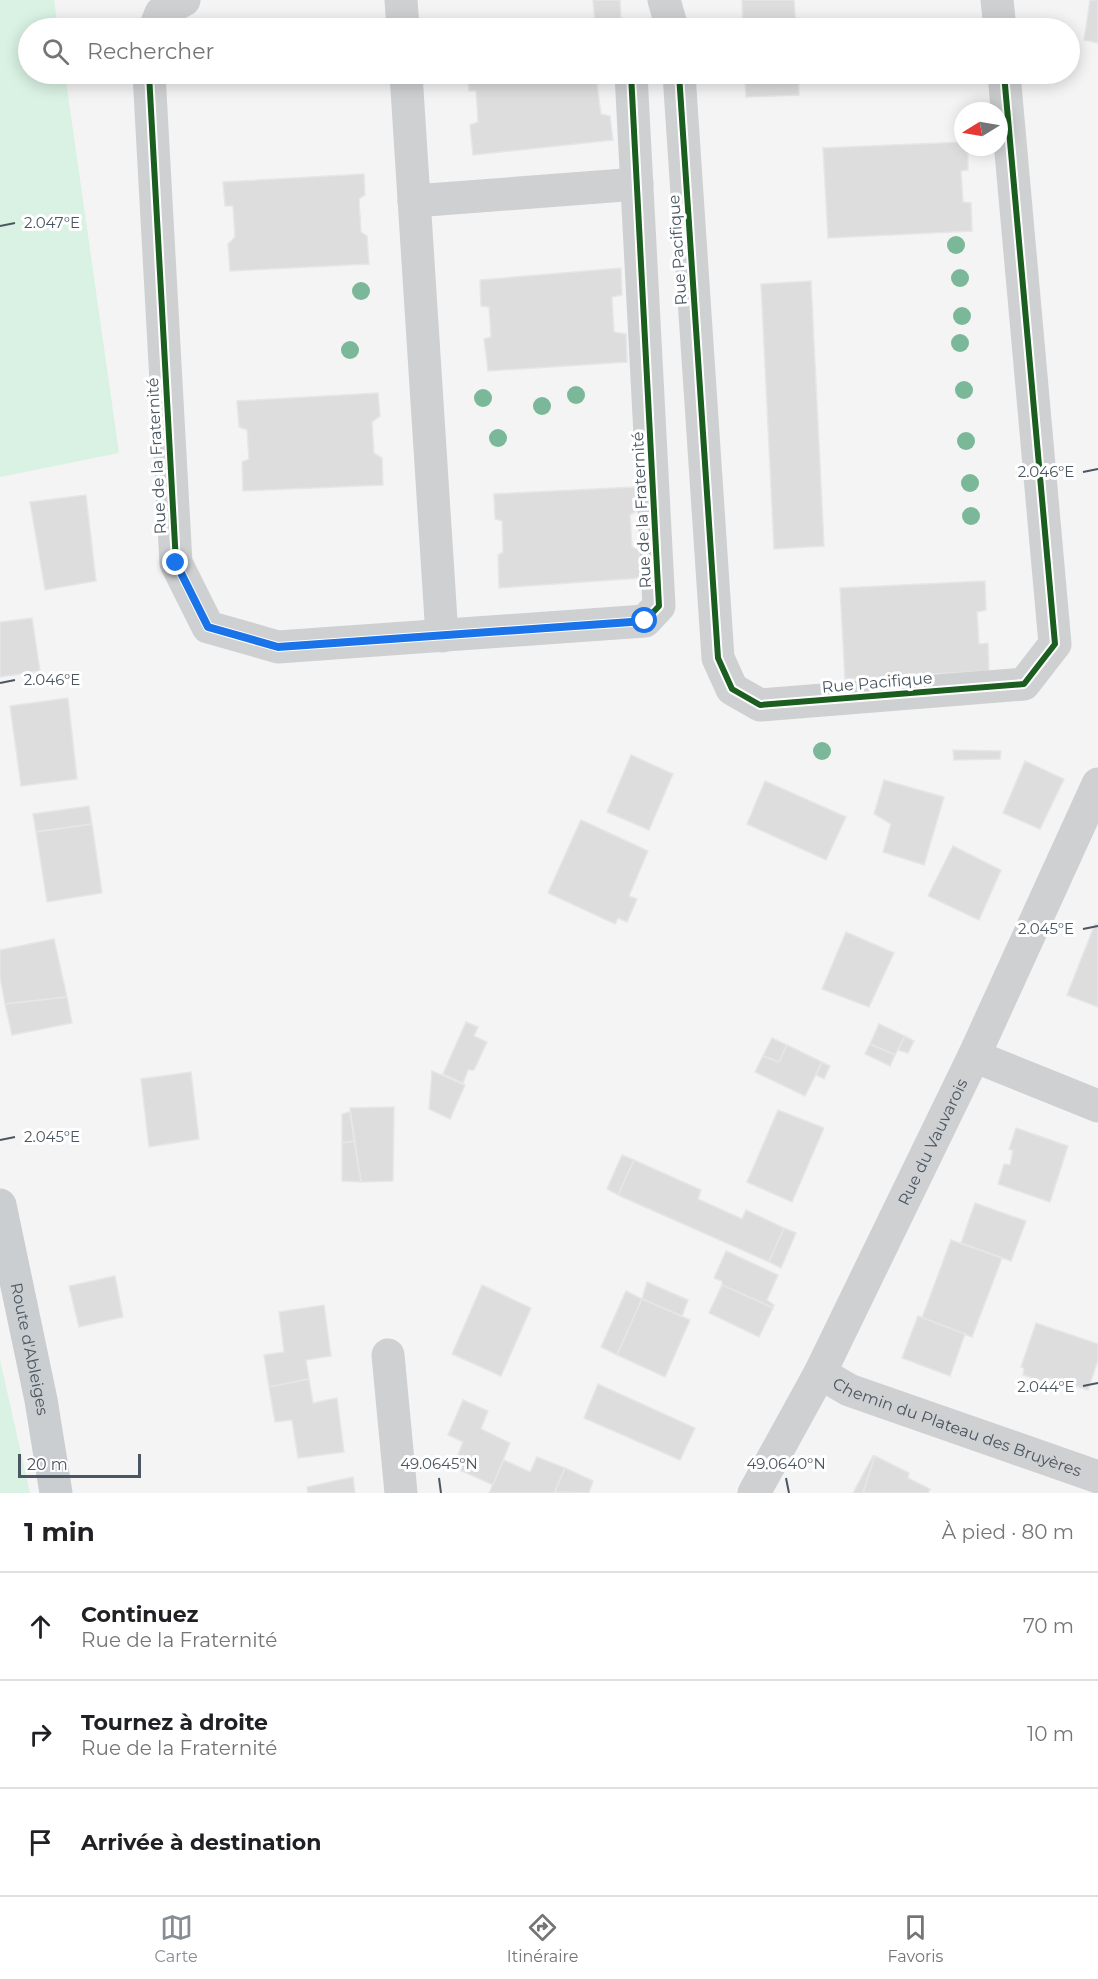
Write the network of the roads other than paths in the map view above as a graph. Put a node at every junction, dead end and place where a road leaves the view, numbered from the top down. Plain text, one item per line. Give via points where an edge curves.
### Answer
1 (184, 0) edge
2 (401, 0) edge
3 (664, 0) edge
4 (997, 0) edge
5 (159, 18) edge
6 (402, 18) edge
7 (669, 18) edge
8 (999, 18) edge
9 (150, 84) edge
10 (407, 84) edge
11 (632, 84) edge
12 (680, 84) edge
13 (1005, 84) edge
14 (637, 184) junction
15 (414, 201) junction
16 (442, 636) junction
17 (1098, 784) edge
18 (974, 1056) junction
19 (1098, 1106) edge
20 (0, 1205) edge
21 (388, 1355) dead end
22 (820, 1372) junction
23 (1098, 1478) edge
24 (57, 1493) edge
25 (401, 1493) edge
26 (754, 1493) edge

1 - 5 street
2 - 6 street
3 - 7 street
4 - 8 street
9 - 16 street, Rue de la Fraternité via 176,563 208,627 278,647
10 - 15 street
11 - 14 street, Rue de la Fraternité
12 - 13 street, Rue Pacifique via 718,658 732,689 760,705 1024,684 1055,644
14 - 15 street
14 - 16 street, Rue de la Fraternité via 659,606 645,621
15 - 16 street
17 - 18 street, Rue du Vauvarois
18 - 19 street
18 - 22 street, Rue du Vauvarois
20 - 24 main road, Route d'Ableiges
21 - 25 street
22 - 23 street, Chemin du Plateau des Bruyères via 849,1390
22 - 26 street, Rue du Vauvarois

